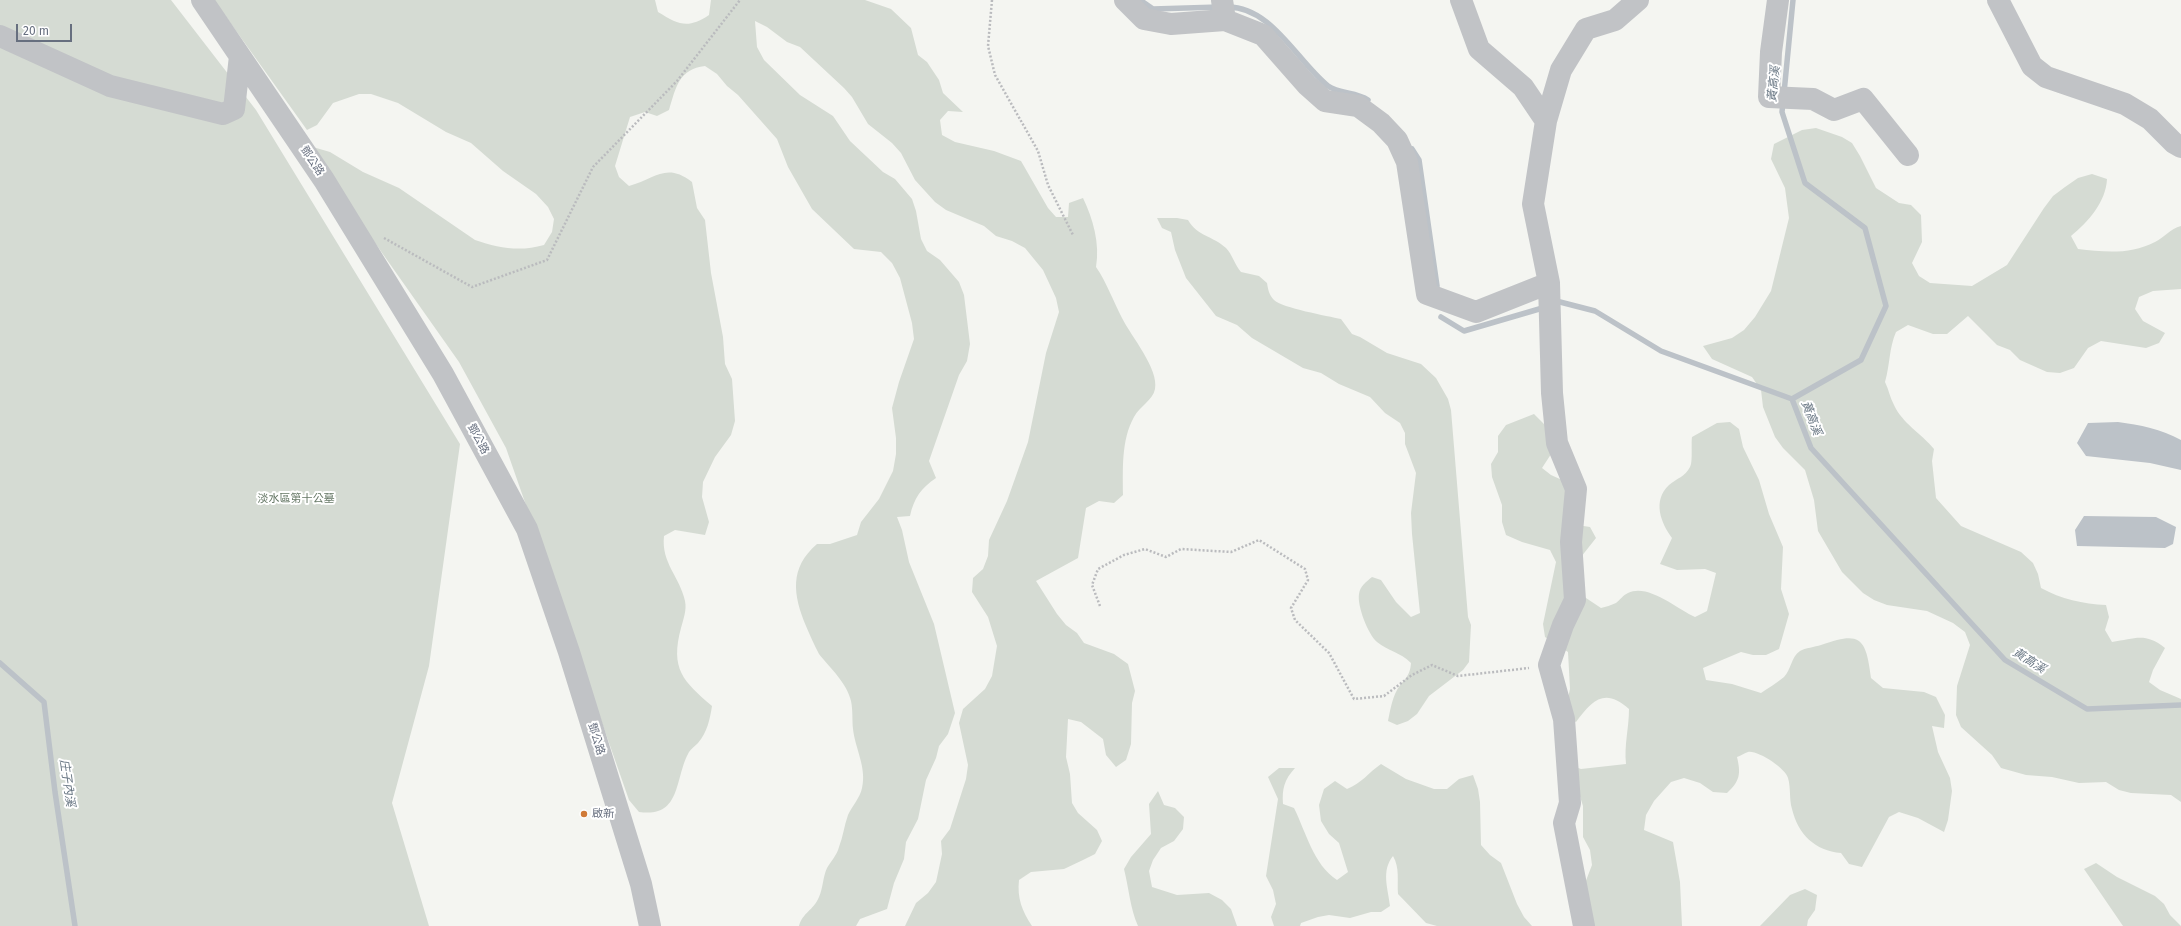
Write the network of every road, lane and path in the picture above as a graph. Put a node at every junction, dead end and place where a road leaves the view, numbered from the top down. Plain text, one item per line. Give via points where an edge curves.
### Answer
1 (202, 0) edge
2 (740, 0) edge
3 (992, 0) edge
4 (1125, 0) edge
5 (1461, 0) edge
6 (1638, 0) edge
7 (1778, 0) edge
8 (1998, 0) edge
9 (1224, 10) edge
10 (0, 36) edge
11 (240, 56) junction
12 (1546, 121) junction
13 (2181, 147) edge
14 (1908, 155) dead end
15 (379, 235) dead end
16 (1073, 235) dead end
17 (1549, 283) junction
18 (1100, 606) dead end
19 (1550, 665) junction
20 (650, 926) edge
21 (1584, 926) edge

1 - 11 street, 鄧公路
2 - 15 path via 677,81 593,167 547,260 472,287
3 - 16 path via 988,46 995,75 1038,150 1048,185
4 - 9 street via 1144,19 1171,24
5 - 12 street via 1479,49 1523,86
6 - 12 street via 1614,20 1586,29 1561,70
7 - 14 street via 1771,52 1769,97 1813,99 1834,110 1863,99
8 - 13 street via 2032,66 2046,77 2125,104 2150,119
9 - 17 street via 1263,35 1307,85 1325,101 1358,106 1381,123 1397,140 1407,162 1427,294 1476,312
10 - 11 street via 110,86 223,114 234,109
11 - 20 street, 鄧公路 via 324,180 443,374 527,529 641,884
12 - 17 street via 1533,204
17 - 19 street via 1552,393 1557,443 1576,489 1571,542 1576,600 1563,625
18 - 19 path via 1092,585 1098,569 1124,555 1144,549 1166,557 1180,549 1231,552 1259,540 1305,569 1308,580 1291,608 1295,620 1329,654 1354,699 1384,696 1412,675 1432,665 1458,676
19 - 21 street via 1564,719 1570,803 1564,823

